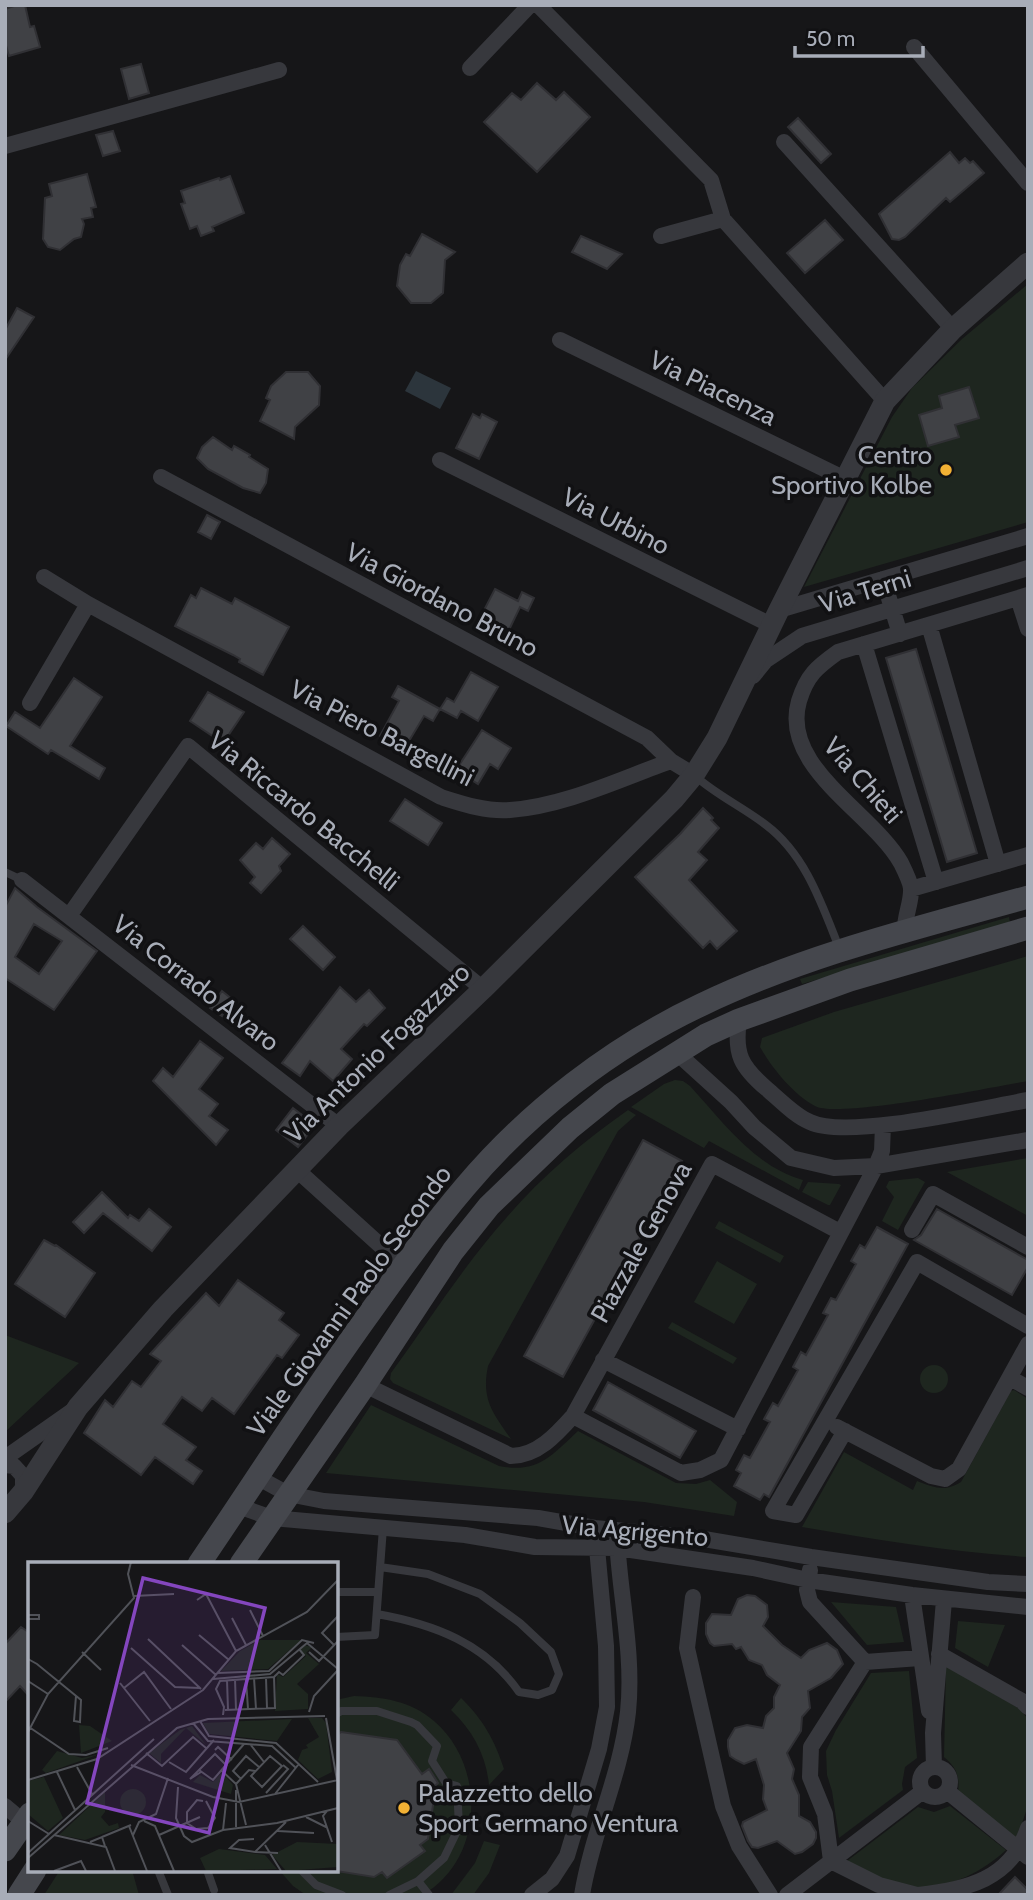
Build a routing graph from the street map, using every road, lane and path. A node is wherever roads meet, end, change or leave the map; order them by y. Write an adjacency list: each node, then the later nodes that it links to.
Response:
1 (530, 5): 4 (street)
2 (538, 5): 9 (street)
3 (914, 47): 8 (street)
4 (470, 68)
5 (279, 69): 7 (street)
6 (784, 142): 12 (street)
7 (5, 146)
8 (1028, 183)
9 (723, 219): 10 (street); 14 (street)
10 (661, 236)
11 (1028, 262): 12 (street, Via Antonio Fogazzaro)
12 (953, 329): 14 (street, Via Antonio Fogazzaro)
13 (560, 340): 17 (street, Via Piacenza)
14 (885, 401): 17 (street, Via Antonio Fogazzaro)
15 (440, 460): 25 (street, Via Urbino)
16 (161, 477): 32 (street, Via Giordano Bruno)
17 (845, 479): 25 (street, Via Antonio Fogazzaro)
18 (1028, 536): 21 (street, Via Terni)
19 (1028, 568): 24 (street, Via Terni)
20 (44, 577): 23 (street, Via Piero Bargellini)
21 (883, 579): 24 (street); 25 (street, Via Terni)
22 (1023, 596): 26 (street, Via Chieti); 27 (street)
23 (88, 604): 31 (street); 32 (street, Via Piero Bargellini)
24 (892, 609): 28 (street); 30 (street, Via Terni)
25 (775, 617): 30 (street, Via Antonio Fogazzaro)
26 (929, 625): 28 (street, Via Chieti); 35 (street)
27 (1028, 629)
28 (900, 634): 29 (street, Via Chieti)
29 (864, 644): 38 (street); 39 (street, Via Chieti)
30 (737, 696): 33 (street, Via Antonio Fogazzaro)
31 (30, 703)
32 (671, 761): 33 (street, Via Giordano Bruno)
33 (694, 775): 44 (lane); 45 (street, Via Antonio Fogazzaro)
34 (1028, 855): 35 (street)
35 (998, 864): 38 (street)
36 (5, 872): 37 (lane)
37 (22, 880): 41 (street, Via Corrado Alvaro)
38 (936, 881): 39 (street)
39 (911, 889): 43 (street)
40 (1028, 897): 43 (main road, Viale Giovanni Paolo Secondo)
41 (69, 916): 45 (street, Via Riccardo Bacchelli); 50 (street, Via Corrado Alvaro)
42 (1028, 928): 46 (main road, Viale Giovanni Paolo Secondo)
43 (905, 931): 44 (main road, Viale Giovanni Paolo Secondo)
44 (840, 950): 57 (main road, Viale Giovanni Paolo Secondo)
45 (483, 989): 50 (street, Via Antonio Fogazzaro)
46 (739, 1020): 47 (main road, Viale Giovanni Paolo Secondo); 49 (street)
47 (677, 1053): 52 (street); 62 (main road, Viale Giovanni Paolo Secondo)
48 (1028, 1100): 49 (street)
49 (883, 1125): 52 (street)
50 (340, 1126): 53 (street, Via Antonio Fogazzaro)
51 (1028, 1140): 52 (street)
52 (876, 1167): 55 (street)
53 (297, 1170): 57 (street); 64 (street, Via Antonio Fogazzaro)
54 (912, 1230): 56 (street)
55 (840, 1232): 60 (street, Piazzale Genova); 67 (street)
56 (1028, 1247)
57 (404, 1266): 71 (main road, Viale Giovanni Paolo Secondo)
58 (1028, 1326): 66 (street)
59 (1028, 1344): 61 (street)
60 (603, 1360): 65 (street, Piazzale Genova); 67 (street, Piazzale Genova)
61 (1010, 1378): 63 (street); 68 (street)
62 (365, 1385): 65 (street, Piazzale Genova); 73 (main road, Viale Giovanni Paolo Secondo)
63 (1028, 1388)
64 (78, 1407): 69 (street); 72 (street, Via Antonio Fogazzaro)
65 (573, 1416): 67 (street)
66 (826, 1420): 68 (street); 68 (street)
67 (738, 1429)
68 (845, 1431)
69 (5, 1458)
70 (5, 1465): 72 (street)
71 (257, 1477): 73 (street, Via Agrigento); 74 (main road, Viale Giovanni Paolo Secondo)
72 (23, 1492): 75 (street, Via Antonio Fogazzaro)
73 (288, 1494): 76 (main road, Viale Giovanni Paolo Secondo); 78 (street, Via Agrigento)
74 (238, 1506): 76 (street, Via Agrigento); 83 (main road, Viale Giovanni Paolo Secondo)
75 (5, 1513)
76 (272, 1518): 77 (street, Via Agrigento); 84 (main road, Viale Giovanni Paolo Secondo)
77 (383, 1528): 80 (street, Via Agrigento); 85 (lane)
78 (595, 1528): 79 (street, Via Agrigento); 80 (street)
79 (616, 1530): 81 (street); 82 (street, Via Agrigento)
80 (597, 1546): 81 (street, Via Agrigento); 122 (street)
81 (617, 1548): 86 (street, Via Agrigento); 123 (street)
82 (811, 1557): 86 (street); 87 (street, Via Agrigento)
83 (200, 1562)
84 (242, 1562)
85 (380, 1567): 89 (lane); 94 (lane)
86 (808, 1580): 90 (street, Via Agrigento); 98 (street)
87 (1028, 1584)
88 (338, 1592): 89 (lane)
89 (378, 1592): 94 (lane)
90 (912, 1595): 92 (street, Via Agrigento); 97 (street)
91 (693, 1597): 124 (street)
92 (944, 1600): 93 (street, Via Agrigento); 96 (street)
93 (1028, 1607)
94 (377, 1614): 95 (lane)
95 (338, 1637)
96 (939, 1654): 99 (street); 101 (street)
97 (920, 1658): 98 (street); 101 (street)
98 (865, 1662): 110 (street)
99 (1028, 1707)
100 (338, 1713): 115 (lane)
101 (933, 1733): 102 (street)
102 (934, 1767): 103 (street); 104 (street)
103 (923, 1791): 104 (street); 110 (street)
104 (947, 1791): 109 (street)
105 (5, 1806): 106 (street)
106 (27, 1818): 108 (main road)
107 (1028, 1828): 109 (street)
108 (5, 1850)
109 (1023, 1854): 126 (street)
110 (831, 1861): 125 (street); 126 (street)
111 (34, 1872): 117 (main road)
112 (159, 1872): 118 (lane)
113 (208, 1872): 116 (lane)
114 (303, 1872): 119 (lane)
115 (418, 1881): 120 (lane); 121 (lane)
116 (214, 1890)
117 (19, 1895)
118 (168, 1895)
119 (342, 1895)
120 (389, 1895)
121 (429, 1895)
122 (531, 1895)
123 (582, 1895)
124 (769, 1895)
125 (787, 1895)
126 (917, 1895)

